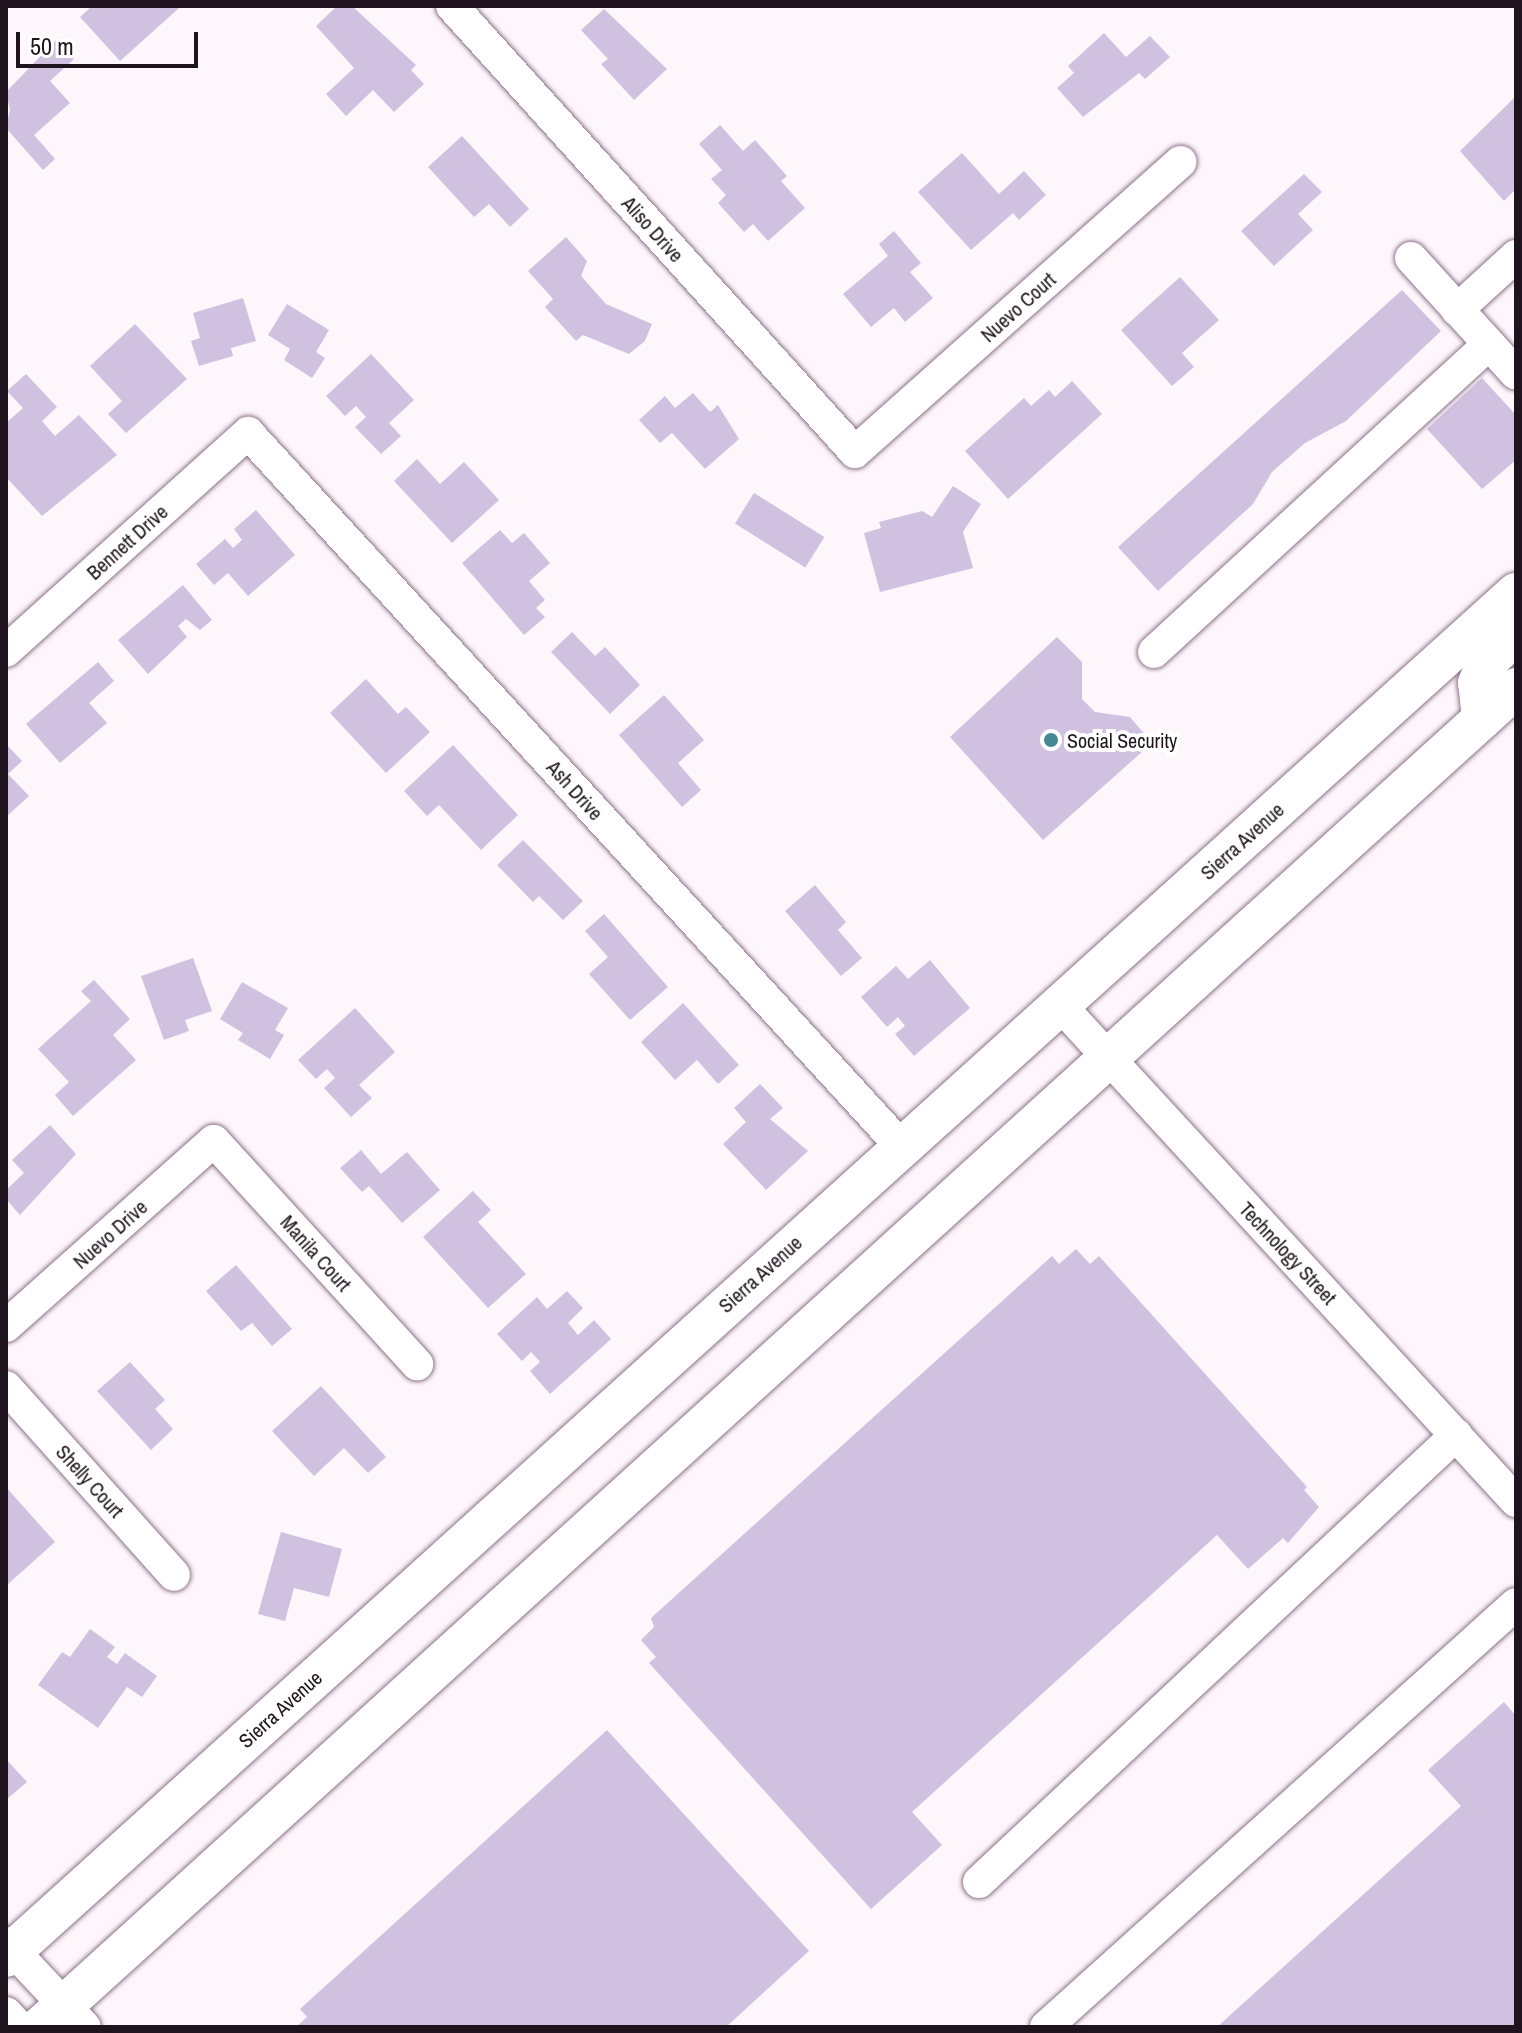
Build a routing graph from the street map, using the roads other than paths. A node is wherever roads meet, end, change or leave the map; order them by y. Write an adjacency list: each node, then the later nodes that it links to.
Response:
1 (452, 6): 9 (street, Aliso Drive)
2 (1180, 162): 9 (street, Nuevo Court)
3 (1516, 256): 5 (street)
4 (1411, 258): 5 (street)
5 (1457, 310): 6 (street)
6 (1489, 344): 7 (street); 13 (street)
7 (1516, 374)
8 (248, 433): 12 (street, Bennett Drive); 19 (street, Ash Drive)
9 (855, 452)
10 (1516, 593): 16 (main road, Sierra Avenue)
11 (1516, 634): 15 (main road)
12 (6, 651)
13 (1154, 652)
14 (1516, 688): 15 (main road)
15 (1482, 719): 17 (main road)
16 (1060, 1005): 17 (street, Technology Street); 19 (main road, Sierra Avenue)
17 (1108, 1056): 23 (street, Technology Street); 30 (main road)
18 (214, 1141): 20 (street, Nuevo Drive); 21 (street, Manila Court)
19 (901, 1146): 28 (main road, Sierra Avenue)
20 (6, 1326)
21 (417, 1364)
22 (6, 1387): 25 (street, Shelly Court)
23 (1456, 1435): 24 (street, Technology Street); 27 (street)
24 (1516, 1501)
25 (174, 1575)
26 (1516, 1604): 32 (street)
27 (979, 1882)
28 (8, 1950): 30 (street)
29 (6, 2013): 31 (street)
30 (63, 2020)
31 (19, 2027)
32 (1046, 2027)

